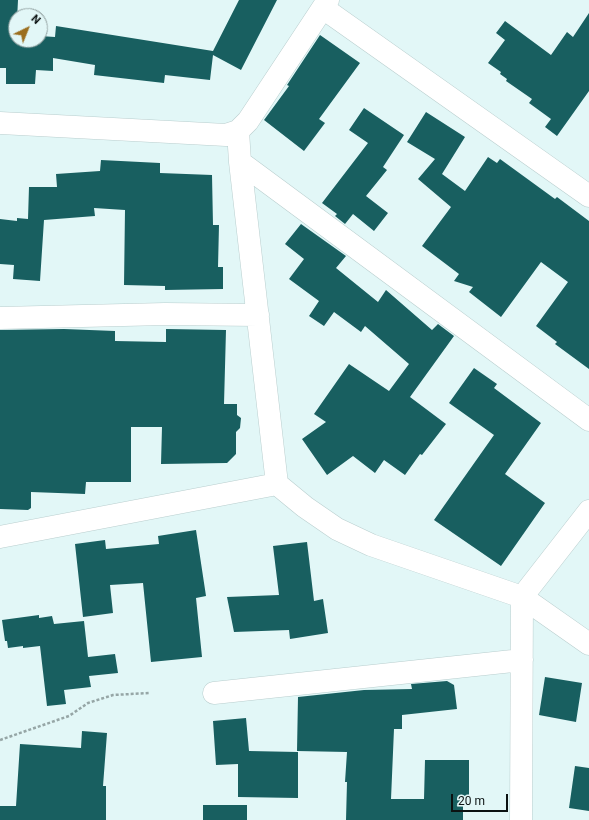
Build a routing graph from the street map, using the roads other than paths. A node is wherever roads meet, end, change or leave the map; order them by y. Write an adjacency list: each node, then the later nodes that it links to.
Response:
1 (325, 4): 3 (street); 5 (street)
2 (0, 123): 3 (street)
3 (238, 131): 4 (street)
4 (240, 162): 6 (street); 8 (street)
5 (589, 196)
6 (258, 315): 7 (street); 9 (street)
7 (0, 318)
8 (589, 420)
9 (277, 484): 11 (street); 12 (street)
10 (589, 511): 12 (street)
11 (0, 537)
12 (522, 597): 13 (street); 14 (street)
13 (589, 644)
14 (522, 660): 15 (street); 16 (street)
15 (214, 693)
16 (521, 820)

